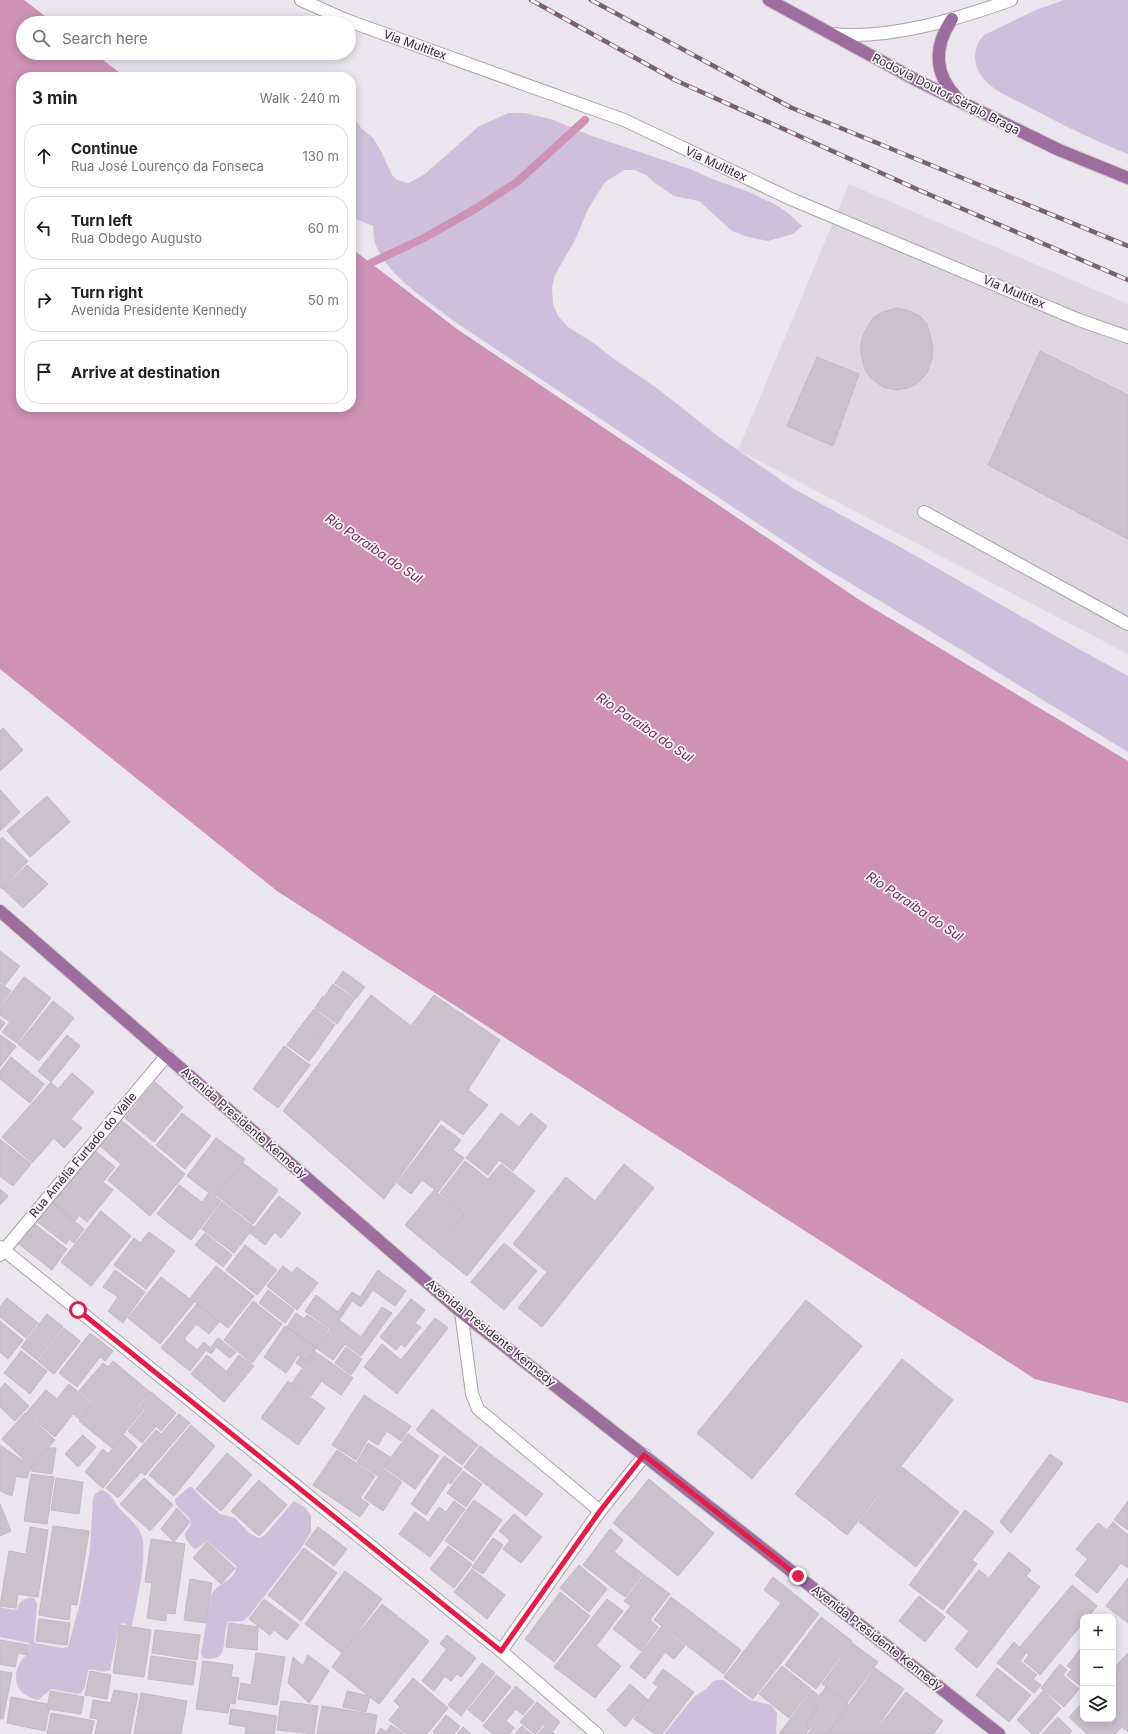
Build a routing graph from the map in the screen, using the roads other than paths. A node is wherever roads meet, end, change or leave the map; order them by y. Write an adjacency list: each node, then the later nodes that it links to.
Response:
1 (301, 0): 4 (street, Via Multitex)
2 (769, 0): 7 (main road, Rodovia Doutor Sérgio Braga)
3 (1011, 0): 5 (street)
4 (337, 16)
5 (952, 19): 7 (street); 8 (main road)
6 (356, 24): 10 (street, Via Multitex)
7 (832, 34): 8 (main road, Rodovia Doutor Sérgio Braga)
8 (960, 102): 9 (main road, Rodovia Doutor Sérgio Braga)
9 (1128, 178)
10 (1128, 337)
11 (924, 512): 12 (street)
12 (1128, 624)
13 (0, 911): 14 (main road, Avenida Presidente Kennedy)
14 (167, 1055): 15 (street, Rua Amélia Furtado do Valle); 16 (main road, Avenida Presidente Kennedy)
15 (1, 1251): 19 (street)
16 (461, 1312): 17 (main road, Avenida Presidente Kennedy); 18 (street)
17 (644, 1455): 18 (street); 21 (main road, Avenida Presidente Kennedy)
18 (600, 1511): 19 (street)
19 (501, 1651): 20 (street)
20 (597, 1734)
21 (999, 1734)

